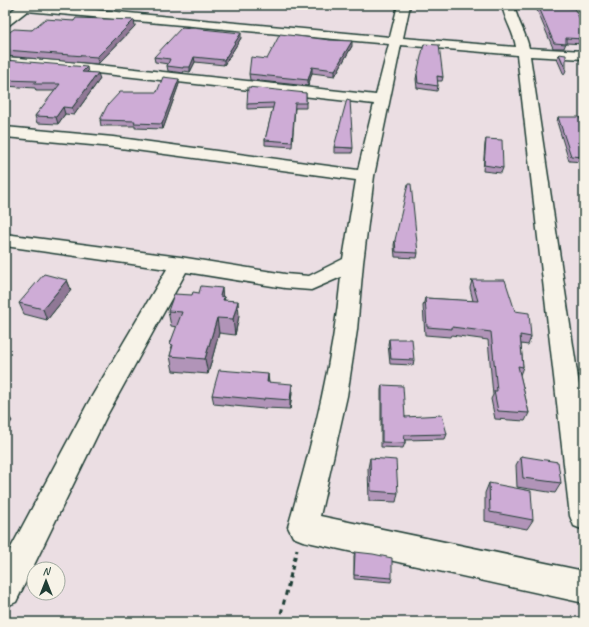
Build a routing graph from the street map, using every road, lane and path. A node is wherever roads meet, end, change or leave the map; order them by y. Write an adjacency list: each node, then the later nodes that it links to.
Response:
1 (404, 5): 7 (street)
2 (508, 5): 8 (street)
3 (534, 5): 5 (street)
4 (24, 6): 6 (street); 7 (street)
5 (584, 8)
6 (5, 22)
7 (396, 41): 8 (street); 11 (street)
8 (523, 52): 9 (street); 17 (street)
9 (584, 55)
10 (5, 62): 11 (street)
11 (382, 100): 13 (street)
12 (5, 132): 13 (street)
13 (365, 176): 15 (street)
14 (5, 240): 16 (street)
15 (353, 263): 16 (street); 18 (street)
16 (180, 264): 20 (street)
17 (584, 516)
18 (303, 527): 19 (street); 21 (path)
19 (584, 587)
20 (5, 591)
21 (279, 622)

